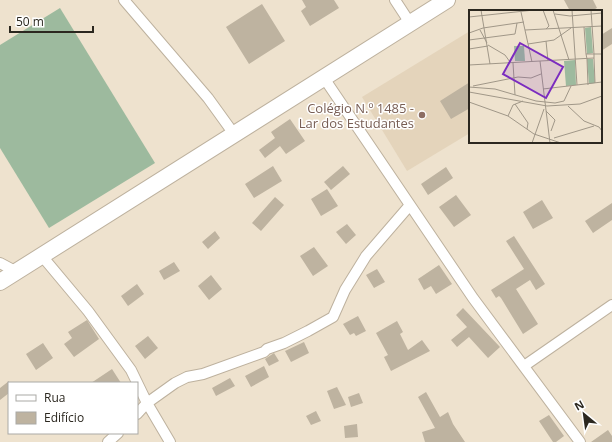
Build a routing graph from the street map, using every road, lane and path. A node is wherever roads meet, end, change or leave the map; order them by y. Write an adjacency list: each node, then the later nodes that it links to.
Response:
1 (124, 0): 6 (street)
2 (395, 0): 4 (street)
3 (447, 0): 4 (main road)
4 (410, 23): 5 (main road)
5 (324, 78): 6 (main road); 7 (street)
6 (234, 134): 8 (main road)
7 (410, 205): 13 (street); 16 (street)
8 (42, 256): 10 (main road); 14 (street)
9 (0, 263): 10 (street)
10 (17, 272): 11 (main road)
11 (0, 282)
12 (612, 304): 13 (street)
13 (524, 366): 21 (street)
14 (137, 382)
15 (138, 384): 16 (street)
16 (147, 403): 17 (street); 20 (street)
17 (138, 413)
18 (117, 434): 19 (street)
19 (108, 442)
20 (170, 442)
21 (580, 442)

